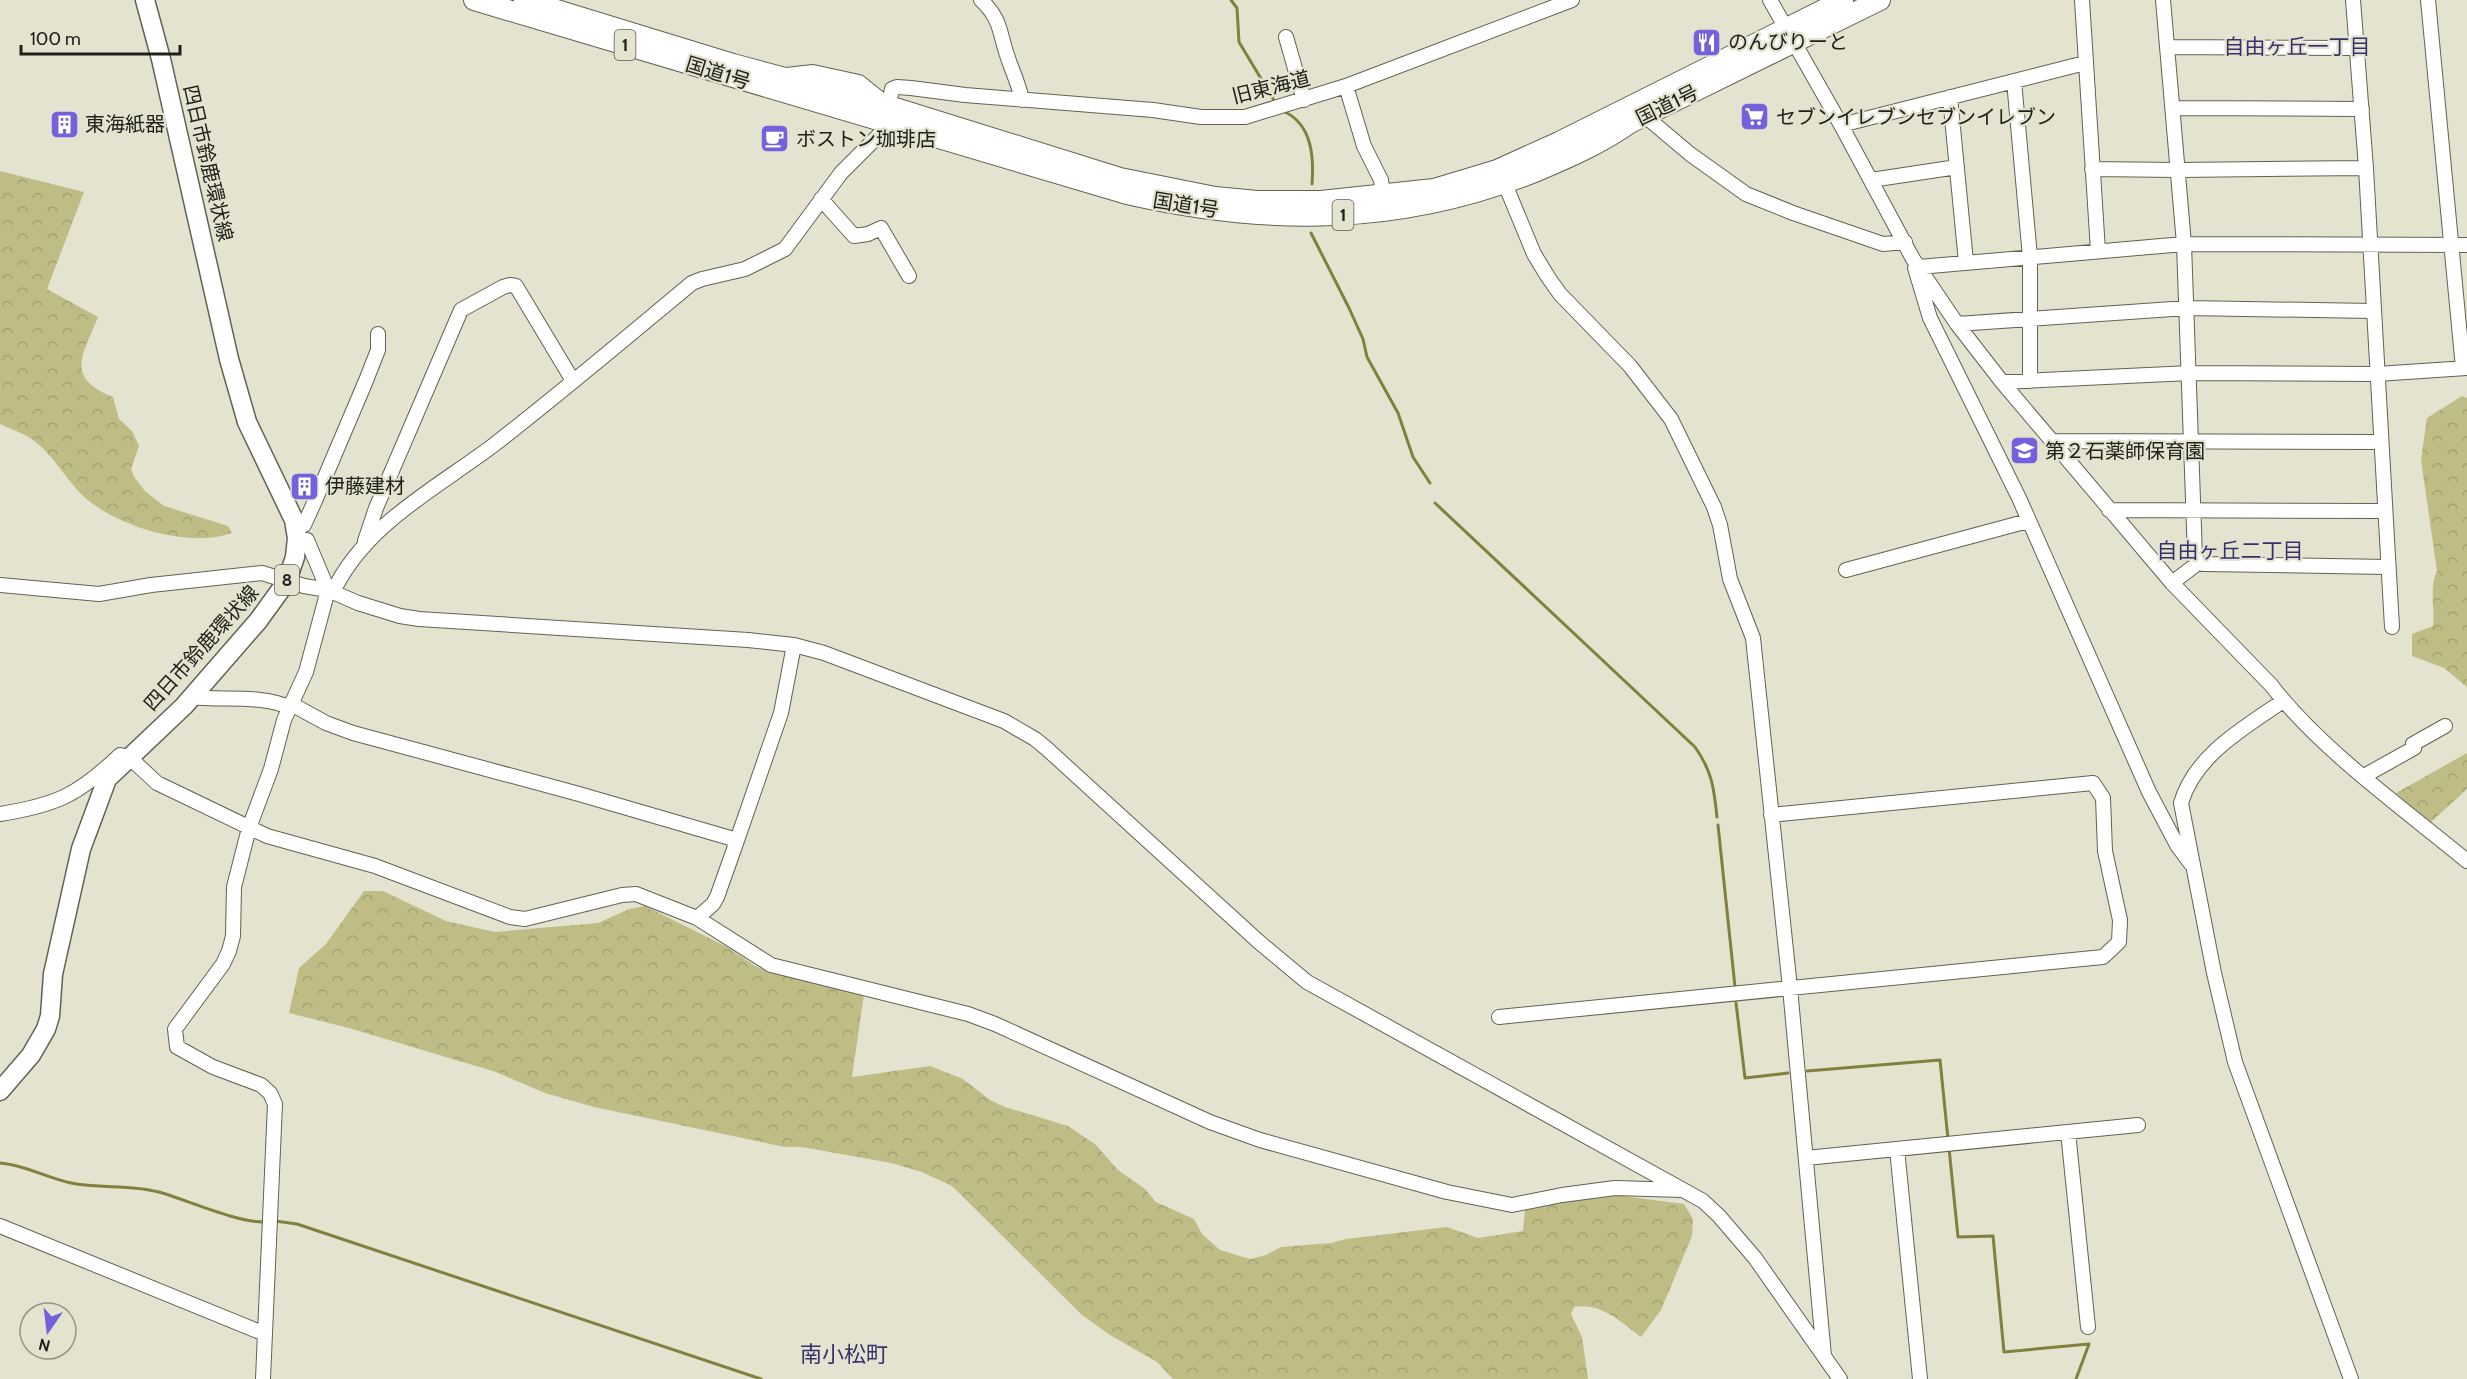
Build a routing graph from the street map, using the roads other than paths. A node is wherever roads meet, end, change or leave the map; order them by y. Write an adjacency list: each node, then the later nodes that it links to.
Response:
1 (145, 0): 68 (main road, 四日市鈴鹿環状線)
2 (474, 0): 13 (highway, 国道1号 / 1)
3 (524, 0): 14 (highway, 国道1号 / 1)
4 (981, 0): 24 (street)
5 (1770, 0): 15 (street)
6 (1843, 0): 15 (highway, 国道1号 / 1)
7 (1880, 0): 15 (highway, 国道1号 / 1)
8 (2082, 0): 19 (street)
9 (2163, 0): 17 (street)
10 (2353, 0): 18 (street)
11 (2428, 0): 43 (street)
12 (1564, 1): 22 (street, 旧東海道)
13 (494, 3): 14 (highway, 国道1号 / 1)
14 (545, 14): 20 (highway, 国道1号 / 1); 26 (highway, 国道1号 / 1)
15 (1790, 35): 29 (highway, 国道1号 / 1); 30 (street)
16 (1287, 37): 25 (street)
17 (2167, 47): 18 (street); 27 (street)
18 (2357, 48): 28 (street)
19 (2085, 63): 21 (street); 33 (street)
20 (780, 76): 26 (highway, 国道1号 / 1); 26 (street)
21 (2014, 81): 23 (street); 46 (street)
22 (1346, 86): 25 (street, 旧東海道); 37 (street)
23 (1950, 97): 30 (street); 31 (street)
24 (1022, 100): 25 (street, 旧東海道); 26 (street, 旧東海道)
25 (1304, 100)
26 (889, 106): 38 (highway, 国道1号 / 1); 39 (street)
27 (2173, 108): 28 (street); 34 (street)
28 (2362, 109): 32 (street)
29 (1639, 111): 36 (highway, 国道1号 / 1); 37 (highway, 国道1号 / 1); 40 (street)
30 (1841, 125): 35 (street)
31 (1957, 167): 35 (street); 47 (street)
32 (2366, 168): 34 (street); 42 (street)
33 (2092, 169): 34 (street); 45 (street)
34 (2178, 170): 41 (street)
35 (1871, 180): 40 (street)
36 (1505, 184): 38 (highway, 国道1号 / 1); 86 (street)
37 (1383, 195): 38 (highway, 国道1号 / 1)
38 (1169, 196)
39 (821, 200): 49 (street); 58 (street)
40 (1905, 243): 48 (street)
41 (2184, 244): 42 (street); 45 (street); 50 (street)
42 (2370, 245): 43 (street); 51 (street)
43 (2451, 245): 44 (street); 55 (street)
44 (2467, 245)
45 (2098, 251): 46 (street)
46 (2030, 257): 47 (street); 52 (street)
47 (1966, 262): 48 (street)
48 (1916, 263): 53 (street); 67 (street)
49 (909, 276)
50 (2187, 308): 51 (street); 52 (street); 56 (street)
51 (2373, 311): 57 (street)
52 (2030, 318): 53 (street); 59 (street)
53 (1957, 324): 60 (street)
54 (378, 334): 68 (street)
55 (2465, 368): 57 (street)
56 (2190, 373): 57 (street); 59 (street); 62 (street)
57 (2377, 374): 63 (street)
58 (573, 381): 69 (street); 69 (street)
59 (2031, 381): 60 (street)
60 (2002, 382): 61 (street)
61 (2051, 441): 62 (street); 64 (street)
62 (2192, 441): 63 (street); 65 (street)
63 (2381, 442): 66 (street)
64 (2109, 510): 65 (street); 74 (street)
65 (2194, 511): 66 (street); 70 (street)
66 (2385, 511): 71 (street)
67 (2028, 521): 72 (street); 90 (street)
68 (296, 534): 73 (main road, 四日市鈴鹿環状線 / 8); 76 (street)
69 (365, 543): 76 (street)
70 (2198, 563): 71 (street); 74 (street)
71 (2388, 567): 77 (street)
72 (1846, 570)
73 (287, 581): 75 (street); 76 (street); 79 (main road, 四日市鈴鹿環状線 / 8)
74 (2172, 583): 80 (street)
75 (0, 585)
76 (330, 591): 78 (street); 81 (street)
77 (2392, 627)
78 (794, 645): 88 (street); 99 (street)
79 (191, 697): 81 (street); 83 (main road, 四日市鈴鹿環状線 / 8)
80 (2283, 701): 84 (street); 90 (street)
81 (292, 707): 87 (street); 88 (street)
82 (2445, 726): 84 (street)
83 (129, 757): 85 (street); 87 (street); 94 (main road, 四日市鈴鹿環状線 / 8)
84 (2364, 776): 89 (street)
85 (0, 814)
86 (1771, 815): 92 (street); 92 (street)
87 (249, 828): 91 (street); 102 (street)
88 (737, 840): 91 (street)
89 (2467, 861)
90 (2194, 868): 107 (street)
91 (697, 918): 99 (street)
92 (1790, 988): 93 (street); 98 (street)
93 (1499, 1017)
94 (0, 1091)
95 (2138, 1125): 96 (street)
96 (2068, 1132): 97 (street); 101 (street)
97 (1897, 1149): 98 (street); 106 (street)
98 (1806, 1158): 103 (street)
99 (1684, 1190): 103 (street)
100 (0, 1226): 102 (street)
101 (2088, 1327)
102 (265, 1334): 104 (street)
103 (1824, 1356): 105 (street)
104 (263, 1379)
105 (1840, 1379)
106 (1920, 1379)
107 (2351, 1379)

